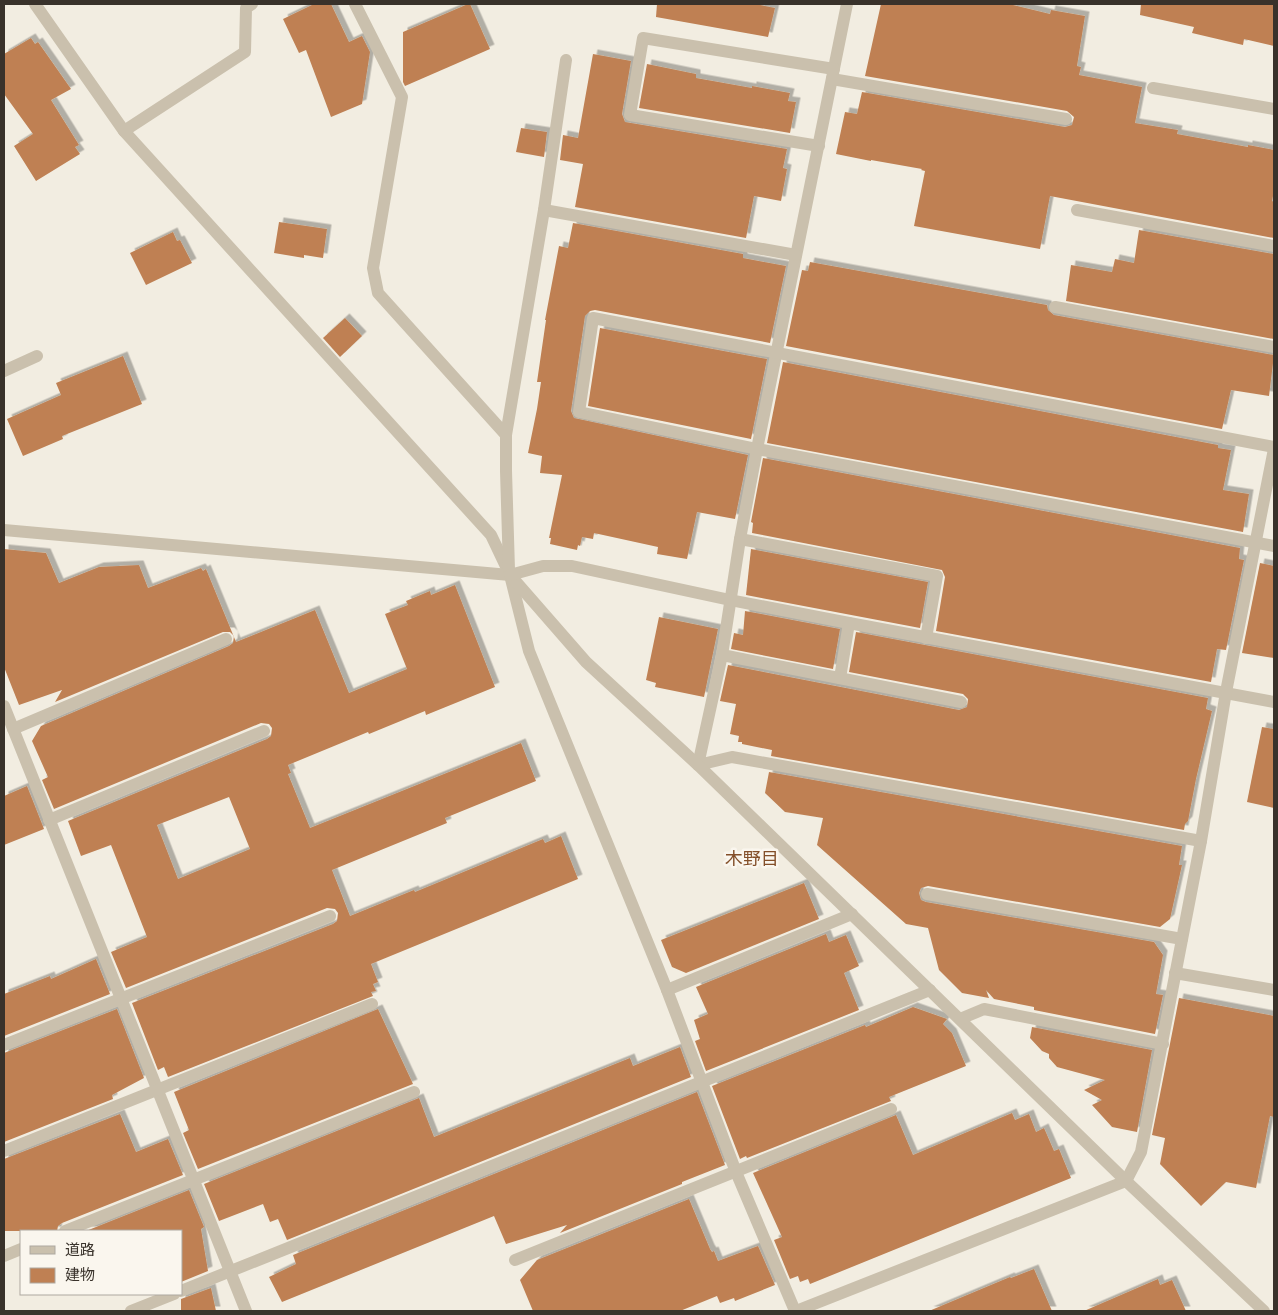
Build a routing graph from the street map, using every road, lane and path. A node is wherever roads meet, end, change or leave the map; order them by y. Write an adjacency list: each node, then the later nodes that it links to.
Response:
1 (34, 4): 10 (street)
2 (252, 4): 10 (street)
3 (355, 4): 21 (street)
4 (847, 4): 6 (street)
5 (566, 60): 12 (street)
6 (833, 74): 9 (street); 11 (street); 11 (street)
7 (1153, 88): 8 (street)
8 (1274, 109)
9 (1066, 119)
10 (124, 131): 28 (street)
11 (819, 146): 15 (street)
12 (544, 210): 15 (street); 21 (street)
13 (1077, 210): 14 (street)
14 (1274, 246)
15 (796, 255): 18 (street)
16 (1055, 307): 17 (street)
17 (1274, 346)
18 (776, 353): 22 (street); 23 (street); 23 (street)
19 (36, 356): 20 (street)
20 (4, 371)
21 (506, 435): 28 (street)
22 (1274, 448): 26 (street)
23 (757, 449): 25 (street); 26 (street)
24 (4, 530): 28 (street)
25 (740, 539): 29 (street); 31 (street)
26 (1255, 542): 27 (street); 35 (street)
27 (1274, 546)
28 (510, 575): 29 (street); 41 (street); 49 (street)
29 (730, 600): 30 (street); 33 (street)
30 (849, 623): 31 (street); 34 (street)
31 (926, 638): 35 (street)
32 (226, 639): 39 (street)
33 (722, 654): 34 (street); 41 (street)
34 (840, 678): 36 (street)
35 (1226, 692): 37 (street); 43 (street)
36 (961, 702)
37 (1274, 702)
38 (4, 706): 39 (street)
39 (13, 729): 42 (street)
40 (264, 731): 42 (street)
41 (698, 765): 43 (street); 45 (street)
42 (49, 820): 52 (street)
43 (1201, 841): 47 (street)
44 (927, 894): 47 (street)
45 (852, 914): 49 (street); 50 (street)
46 (330, 916): 52 (street)
47 (1182, 938): 48 (street)
48 (1175, 973): 51 (street); 55 (street)
49 (666, 990): 57 (street)
50 (930, 990): 54 (street); 57 (street)
51 (1274, 990)
52 (120, 999): 56 (street); 58 (street)
53 (372, 1004): 58 (street)
54 (960, 1019): 55 (street); 64 (street)
55 (1163, 1044): 64 (street)
56 (4, 1045)
57 (701, 1082): 62 (street); 69 (street)
58 (157, 1089): 61 (street); 63 (street)
59 (414, 1092): 63 (street)
60 (891, 1109): 62 (street)
61 (4, 1151)
62 (736, 1172): 68 (street); 74 (street)
63 (192, 1180): 65 (street); 69 (street)
64 (1126, 1181): 74 (street); 75 (street)
65 (67, 1230)
66 (20, 1249): 67 (street)
67 (4, 1256)
68 (515, 1260)
69 (230, 1271): 70 (street); 73 (street)
70 (182, 1291)
71 (171, 1295): 72 (street)
72 (131, 1311)
73 (246, 1311)
74 (795, 1311)
75 (1264, 1311)

